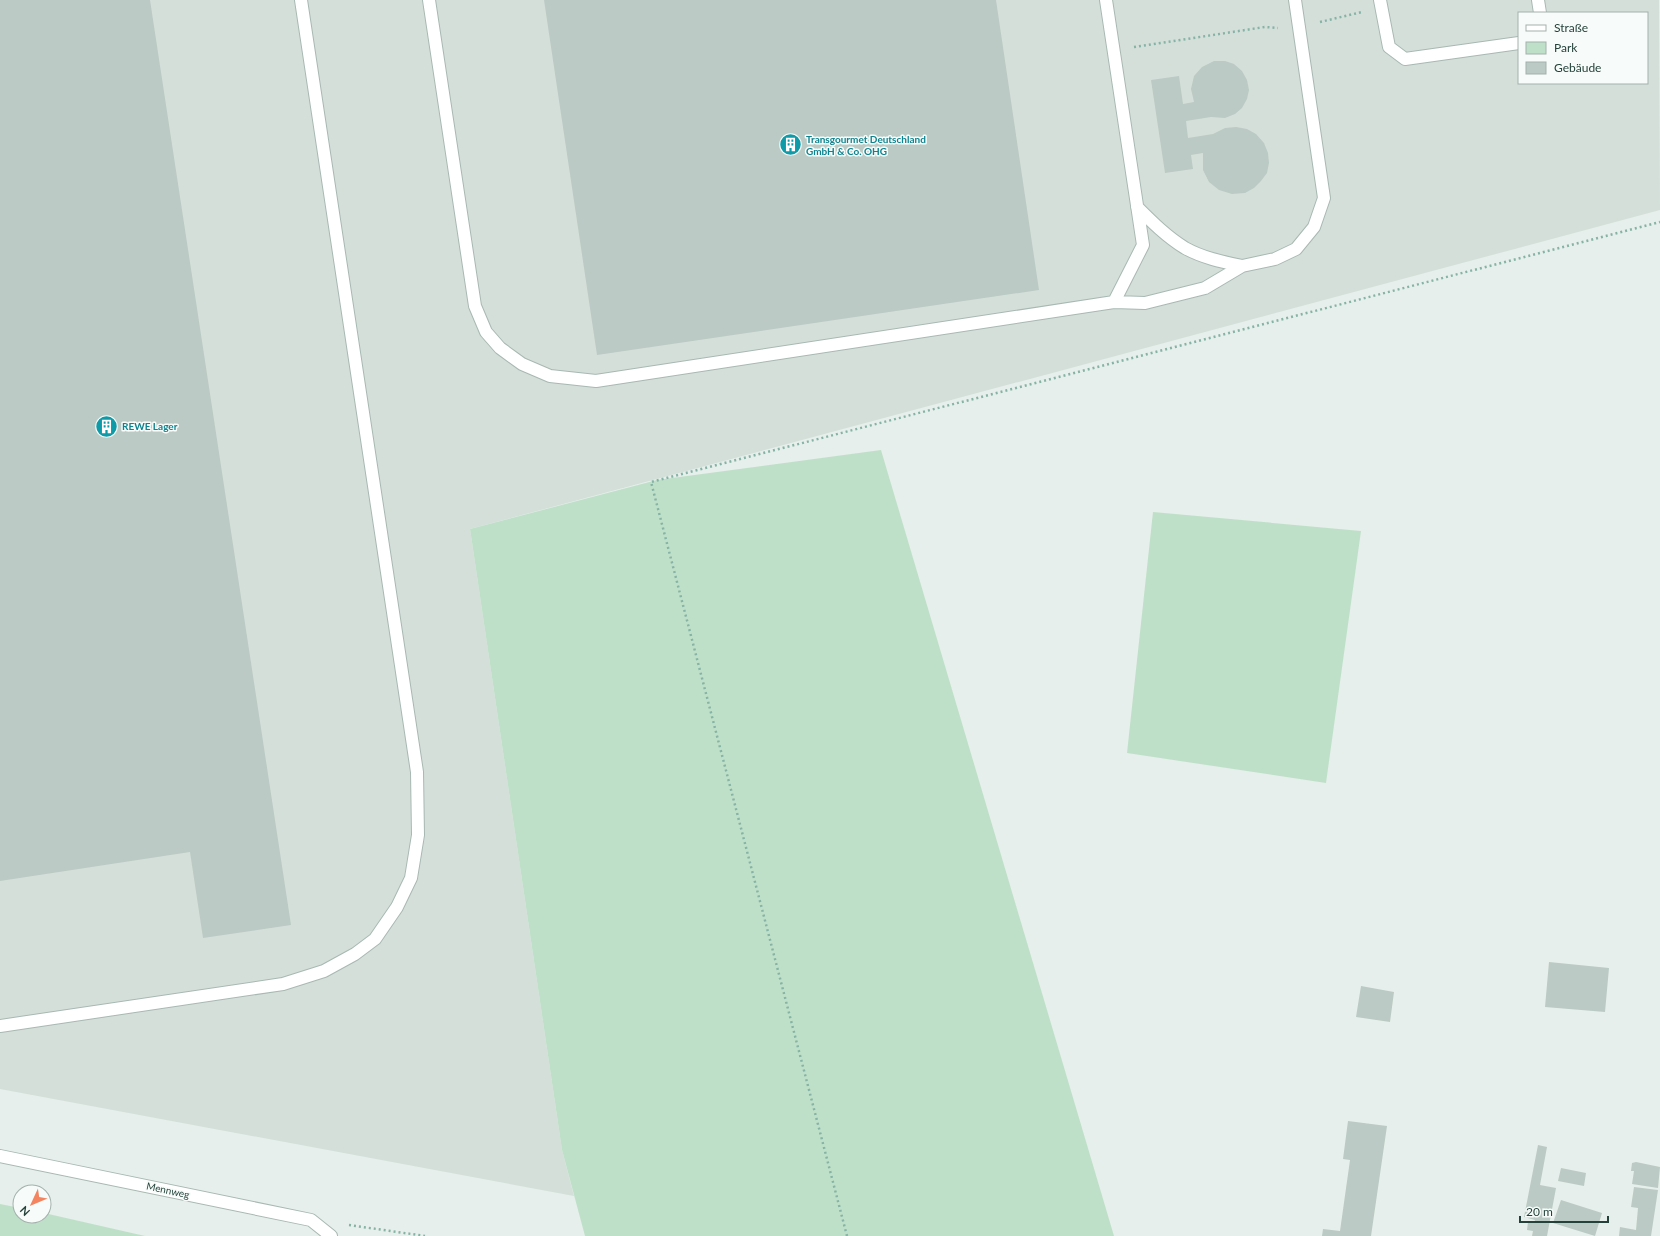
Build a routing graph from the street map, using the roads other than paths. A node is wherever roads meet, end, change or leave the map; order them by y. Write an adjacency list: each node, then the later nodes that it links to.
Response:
1 (301, 0): 12 (street)
2 (429, 0): 11 (street)
3 (1106, 0): 9 (street)
4 (1294, 0): 10 (street)
5 (1538, 0): 7 (street)
6 (1380, 3): 8 (street)
7 (1540, 12)
8 (1518, 43)
9 (1137, 207): 10 (street); 11 (street)
10 (1242, 266): 11 (street)
11 (1114, 302)
12 (0, 1026)
13 (0, 1156): 14 (street, Mennweg)
14 (331, 1236)

